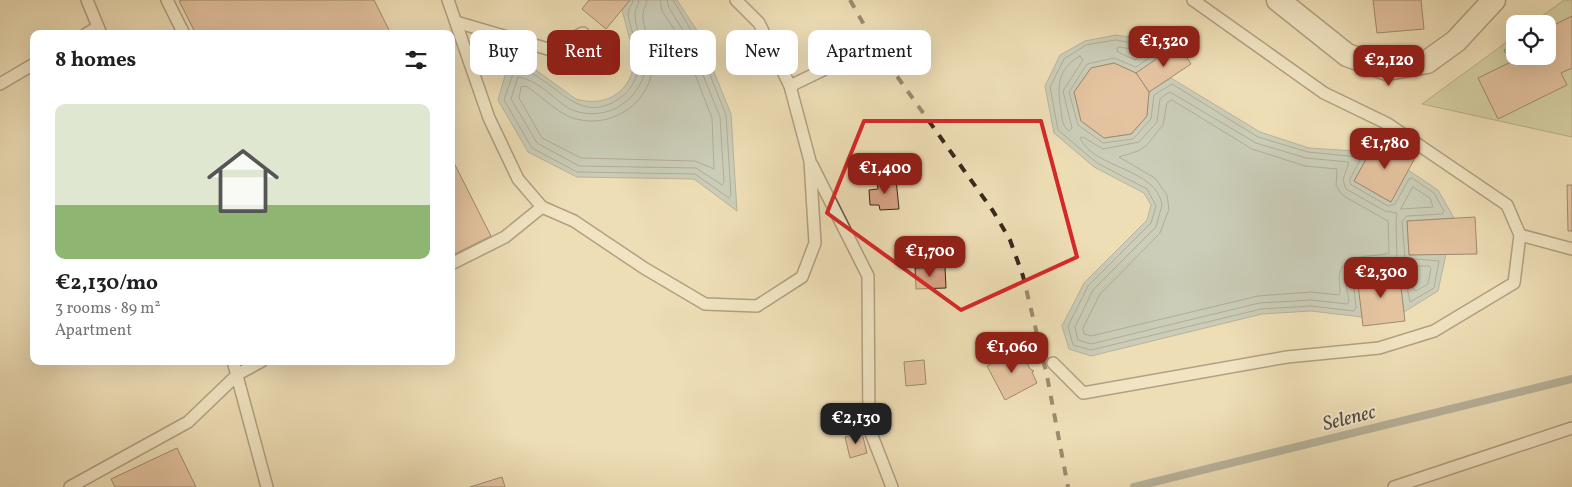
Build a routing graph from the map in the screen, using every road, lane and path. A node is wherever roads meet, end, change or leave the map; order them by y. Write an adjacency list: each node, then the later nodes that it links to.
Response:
1 (87, 0): 9 (lane)
2 (167, 0): 10 (lane)
3 (448, 0): 8 (lane)
4 (736, 0): 15 (lane)
5 (1193, 0): 18 (lane)
6 (1278, 0): 7 (street)
7 (1494, 0)
8 (456, 22): 11 (lane); 17 (lane)
9 (100, 30)
10 (182, 30)
11 (547, 49)
12 (30, 66): 14 (lane)
13 (813, 75): 15 (lane)
14 (0, 84)
15 (790, 86): 16 (lane)
16 (810, 161): 17 (lane); 29 (lane)
17 (542, 207): 20 (lane)
18 (1520, 235): 19 (lane); 21 (lane)
19 (1572, 249)
20 (455, 262)
21 (1053, 363)
22 (235, 365): 24 (lane)
23 (255, 365): 24 (lane)
24 (238, 374): 26 (lane); 28 (lane)
25 (1572, 428): 30 (lane)
26 (90, 482): 27 (lane)
27 (70, 487)
28 (267, 487)
29 (892, 487)
30 (1394, 487)

